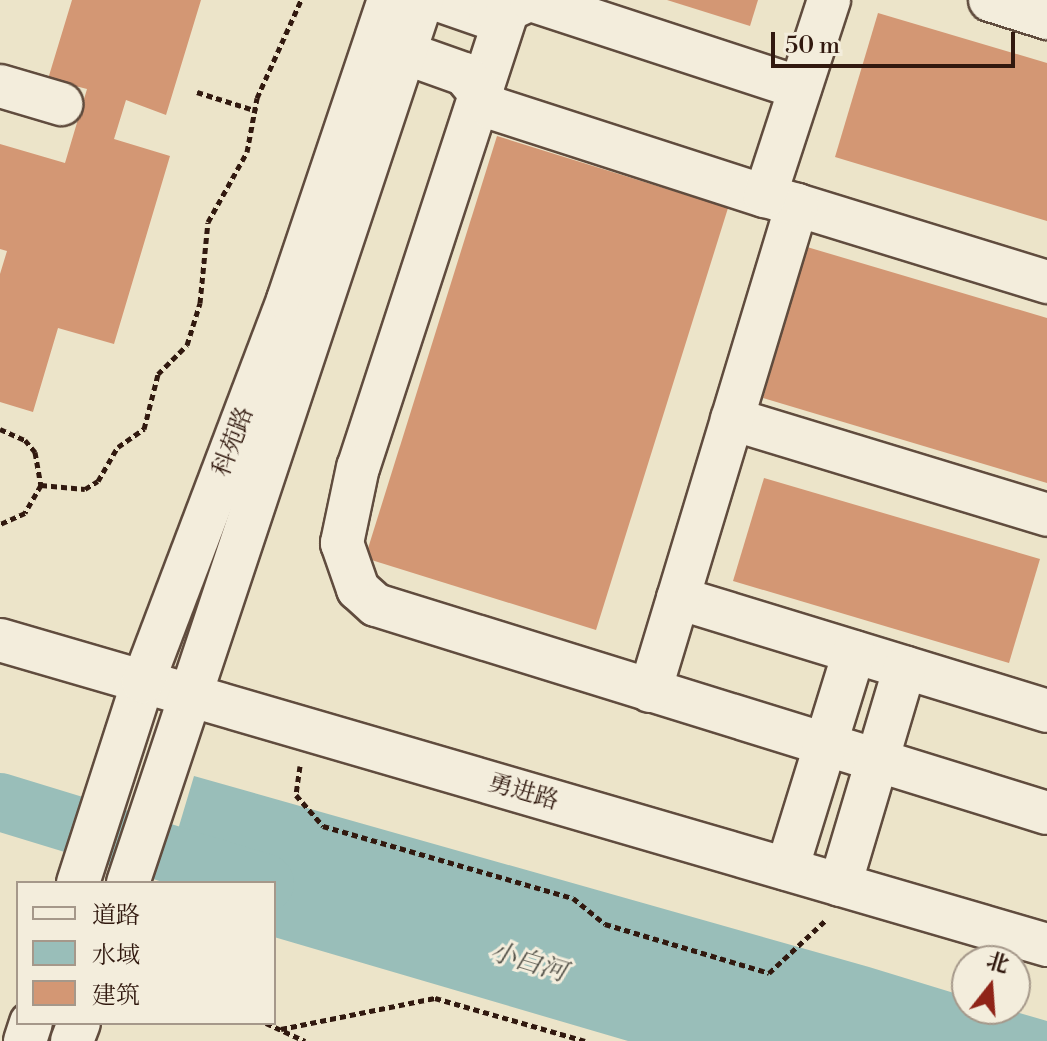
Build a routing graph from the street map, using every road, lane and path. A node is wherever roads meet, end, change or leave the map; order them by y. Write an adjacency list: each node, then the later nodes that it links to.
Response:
1 (301, 0): 15 (path)
2 (389, 0): 27 (street, 科苑路)
3 (422, 0): 9 (street, 科苑路)
4 (438, 0): 7 (street)
5 (829, 0): 11 (street)
6 (990, 0): 8 (street)
7 (520, 2): 11 (street); 13 (street)
8 (1047, 18)
9 (405, 53): 13 (street); 29 (street, 科苑路)
10 (0, 86): 14 (street)
11 (800, 88): 16 (street)
12 (197, 92): 15 (path)
13 (480, 93): 16 (street); 28 (street)
14 (61, 104)
15 (257, 111): 20 (path)
16 (781, 200): 17 (street); 18 (street)
17 (1047, 282)
18 (732, 419): 21 (street); 23 (street)
19 (0, 429): 20 (path)
20 (41, 485): 22 (path)
21 (1047, 515)
22 (0, 524)
23 (678, 598): 25 (street); 28 (street)
24 (0, 640): 27 (street, 勇进路)
25 (854, 652): 26 (street); 31 (street)
26 (905, 667): 30 (street); 32 (street)
27 (143, 682): 29 (street, 勇进路); 36 (street, 科苑路)
28 (650, 691): 31 (street)
29 (192, 696): 35 (street, 勇进路); 37 (street, 科苑路)
30 (1047, 711)
31 (825, 744): 32 (street); 35 (street)
32 (876, 760): 34 (street); 38 (street)
33 (296, 795): 39 (path)
34 (1047, 813)
35 (787, 869): 38 (street, 勇进路)
36 (79, 881)
37 (129, 881)
38 (840, 885): 40 (street, 勇进路)
39 (805, 941)
40 (1047, 945)
41 (271, 1025): 42 (path)
42 (281, 1029): 43 (path); 44 (path)
43 (305, 1041)
44 (585, 1041)

